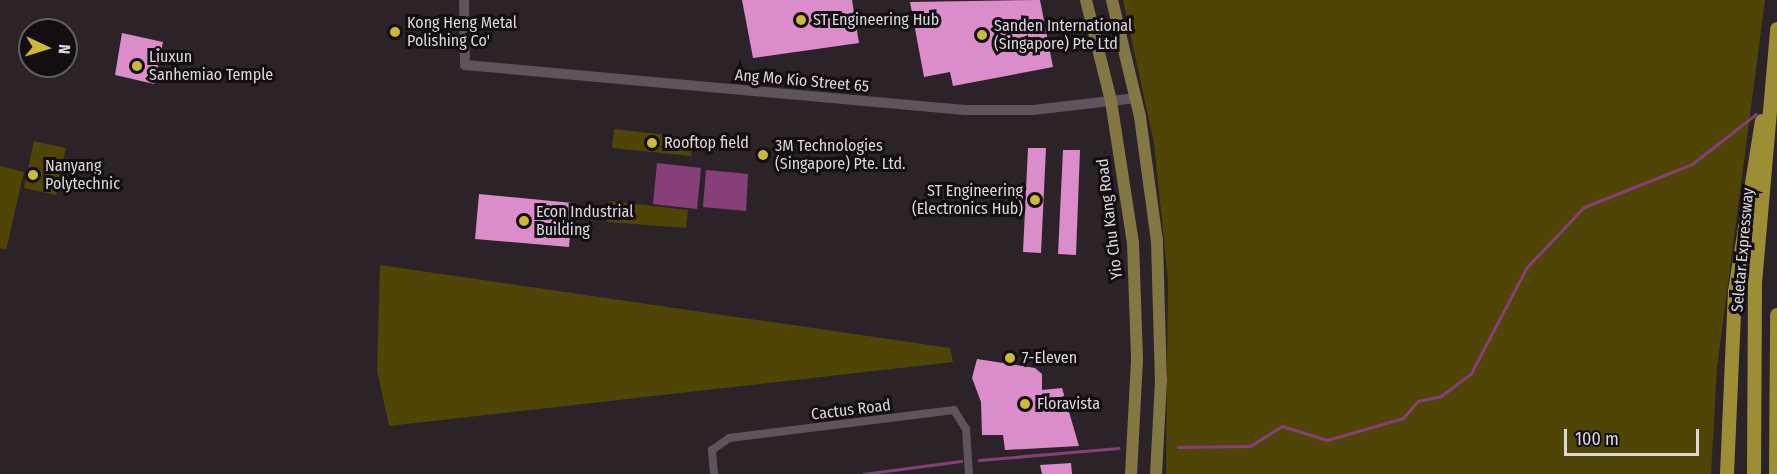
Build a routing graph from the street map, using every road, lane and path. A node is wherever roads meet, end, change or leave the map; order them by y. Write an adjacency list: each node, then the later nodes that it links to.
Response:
1 (464, 0): 7 (street, Ang Mo Kio Street 65)
2 (1086, 0): 7 (main road, Yio Chu Kang Road)
3 (1112, 0): 6 (main road)
4 (1777, 29): 5 (highway, Seletar Expressway)
5 (1769, 89): 13 (highway); 14 (highway, Seletar Expressway)
6 (1136, 98): 7 (street, Ang Mo Kio Street 65); 12 (main road)
7 (1111, 101): 11 (main road, Yio Chu Kang Road)
8 (1777, 315): 15 (highway)
9 (714, 474): 10 (street, Cactus Road)
10 (969, 474)
11 (1131, 474)
12 (1156, 474)
13 (1727, 474)
14 (1754, 474)
15 (1776, 474)

